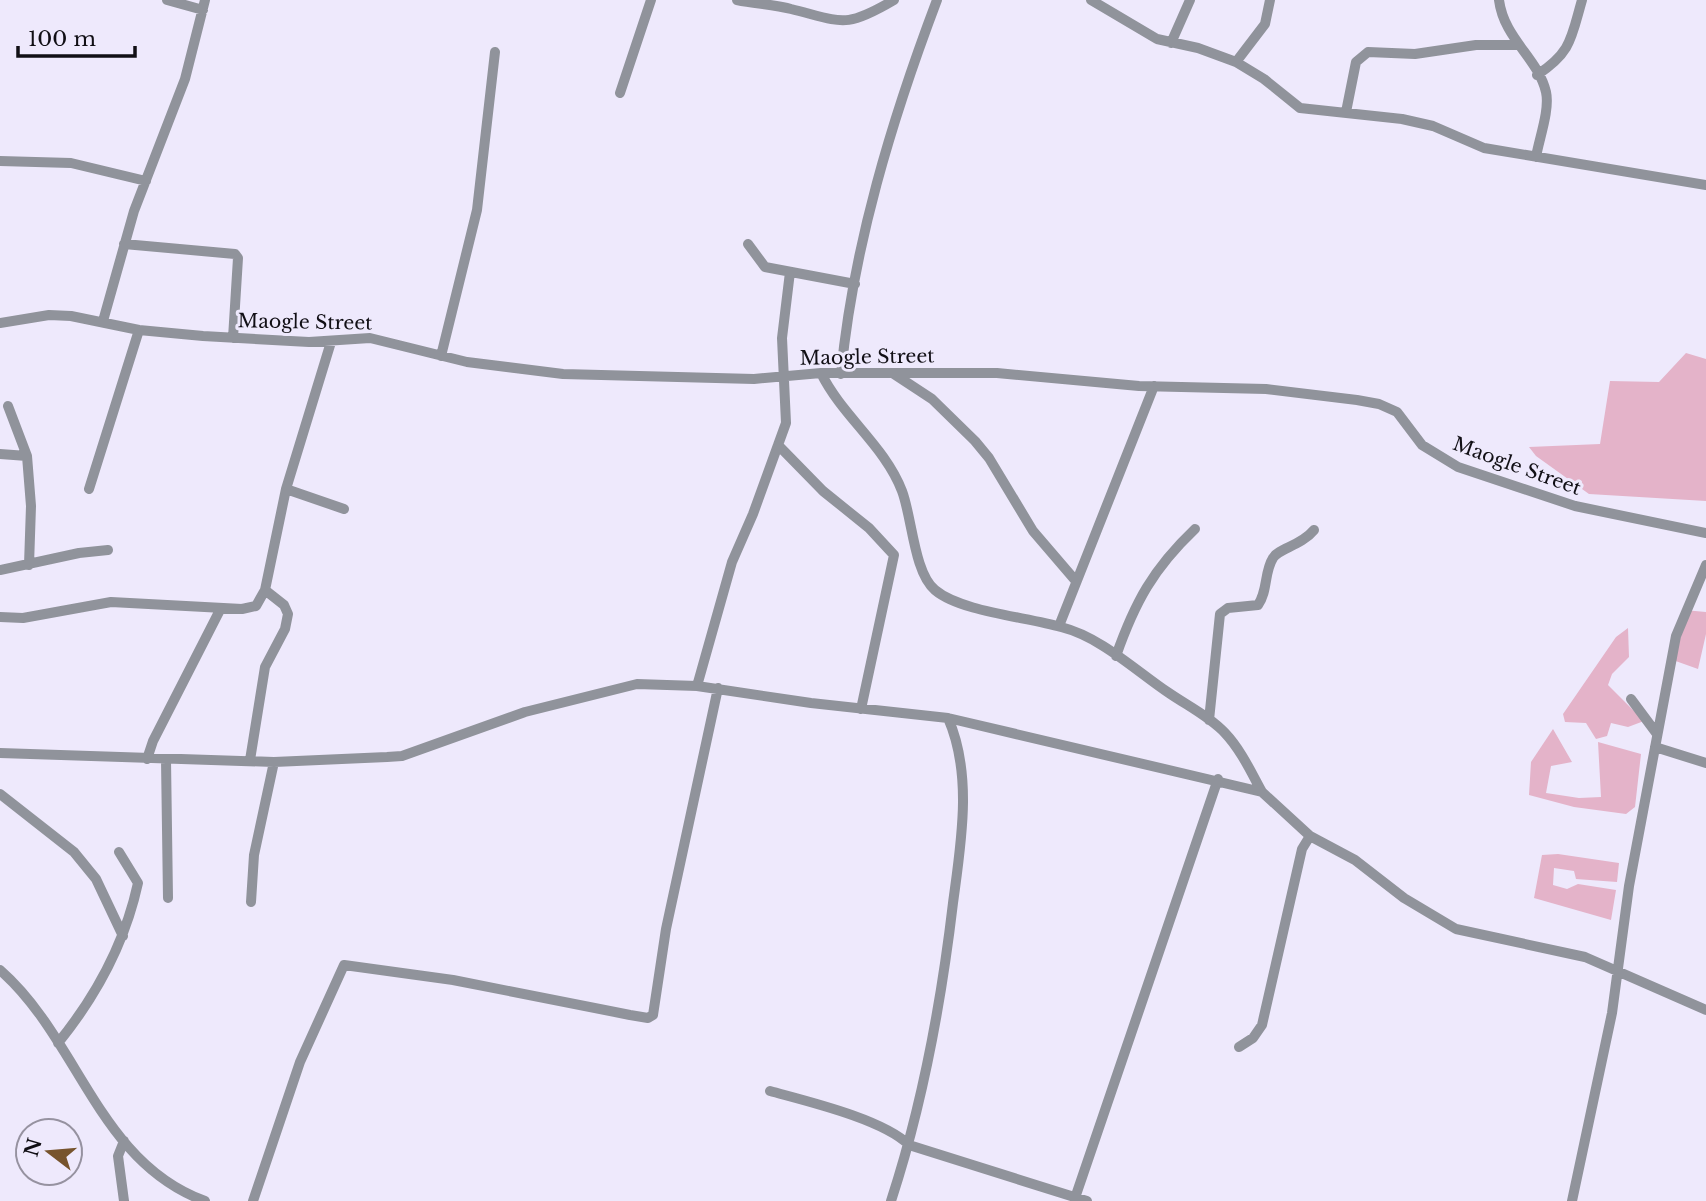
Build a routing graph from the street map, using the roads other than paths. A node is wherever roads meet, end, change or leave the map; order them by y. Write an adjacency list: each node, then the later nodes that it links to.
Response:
1 (167, 0): 11 (street)
2 (651, 0): 17 (street)
3 (737, 0): 4 (street)
4 (894, 0)
5 (937, 0): 26 (street)
6 (1091, 0): 12 (street)
7 (1190, 0): 12 (street)
8 (1270, 0): 15 (street)
9 (1499, 0): 13 (street)
10 (1582, 0): 16 (street)
11 (204, 5): 21 (street)
12 (1171, 43): 15 (street)
13 (1520, 45): 16 (street); 18 (street)
14 (495, 52): 32 (street)
15 (1236, 62): 18 (street)
16 (1537, 75): 19 (street)
17 (620, 93)
18 (1346, 112): 19 (street)
19 (1536, 157): 22 (street)
20 (0, 161): 21 (street)
21 (146, 181): 23 (street)
22 (1706, 185)
23 (124, 244): 27 (street); 30 (street)
24 (748, 244): 25 (street)
25 (790, 272): 26 (street); 36 (street)
26 (855, 284): 34 (street)
27 (103, 321): 28 (street, Maogle Street); 29 (street, Maogle Street)
28 (0, 323)
29 (139, 330): 30 (street, Maogle Street); 42 (street)
30 (233, 338): 31 (street, Maogle Street)
31 (331, 342): 32 (street, Maogle Street); 43 (street)
32 (441, 356): 36 (street, Maogle Street)
33 (821, 373): 34 (street, Maogle Street); 36 (street, Maogle Street); 56 (street)
34 (841, 374): 35 (street, Maogle Street)
35 (894, 374): 37 (street, Maogle Street); 52 (street)
36 (781, 376): 39 (street)
37 (1154, 386): 47 (street, Maogle Street); 52 (street)
38 (8, 406): 41 (street)
39 (778, 445): 58 (street); 61 (street)
40 (0, 454): 41 (street)
41 (27, 456): 49 (street)
42 (89, 489)
43 (286, 489): 44 (street); 53 (street)
44 (344, 509)
45 (1195, 529): 57 (street)
46 (1314, 530): 63 (street)
47 (1706, 533)
48 (108, 550): 49 (street)
49 (29, 565): 51 (street)
50 (1706, 565): 64 (street)
51 (0, 570)
52 (1075, 580): 56 (street)
53 (265, 590): 54 (street); 69 (street)
54 (221, 608): 55 (street); 67 (street)
55 (0, 618)
56 (1059, 626): 57 (street)
57 (1116, 656): 63 (street)
58 (698, 686): 59 (street); 70 (street)
59 (718, 688): 61 (street); 91 (street)
60 (1631, 699): 64 (street)
61 (861, 709): 62 (street)
62 (948, 718): 72 (street); 87 (street)
63 (1209, 720): 73 (street)
64 (1657, 734): 65 (street)
65 (1655, 747): 71 (street); 81 (street)
66 (0, 753): 67 (street)
67 (147, 760): 68 (street)
68 (166, 760): 69 (street); 77 (street)
69 (250, 760): 70 (street)
70 (274, 762): 78 (street)
71 (1706, 763)
72 (1218, 779): 73 (street); 88 (street)
73 (1262, 792): 75 (street)
74 (0, 794): 79 (street)
75 (1310, 836): 81 (street); 84 (street)
76 (119, 852): 79 (street)
77 (168, 898)
78 (251, 902)
79 (123, 936): 83 (street)
80 (0, 970): 83 (street)
81 (1617, 971): 82 (street); 94 (street)
82 (1706, 1010)
83 (58, 1043): 86 (street)
84 (1239, 1047)
85 (770, 1091): 87 (street)
86 (124, 1141): 89 (street); 90 (street)
87 (909, 1145): 88 (street); 92 (street)
88 (1075, 1198): 93 (street)
89 (124, 1201)
90 (205, 1201)
91 (253, 1201)
92 (891, 1201)
93 (1087, 1201)
94 (1572, 1201)

